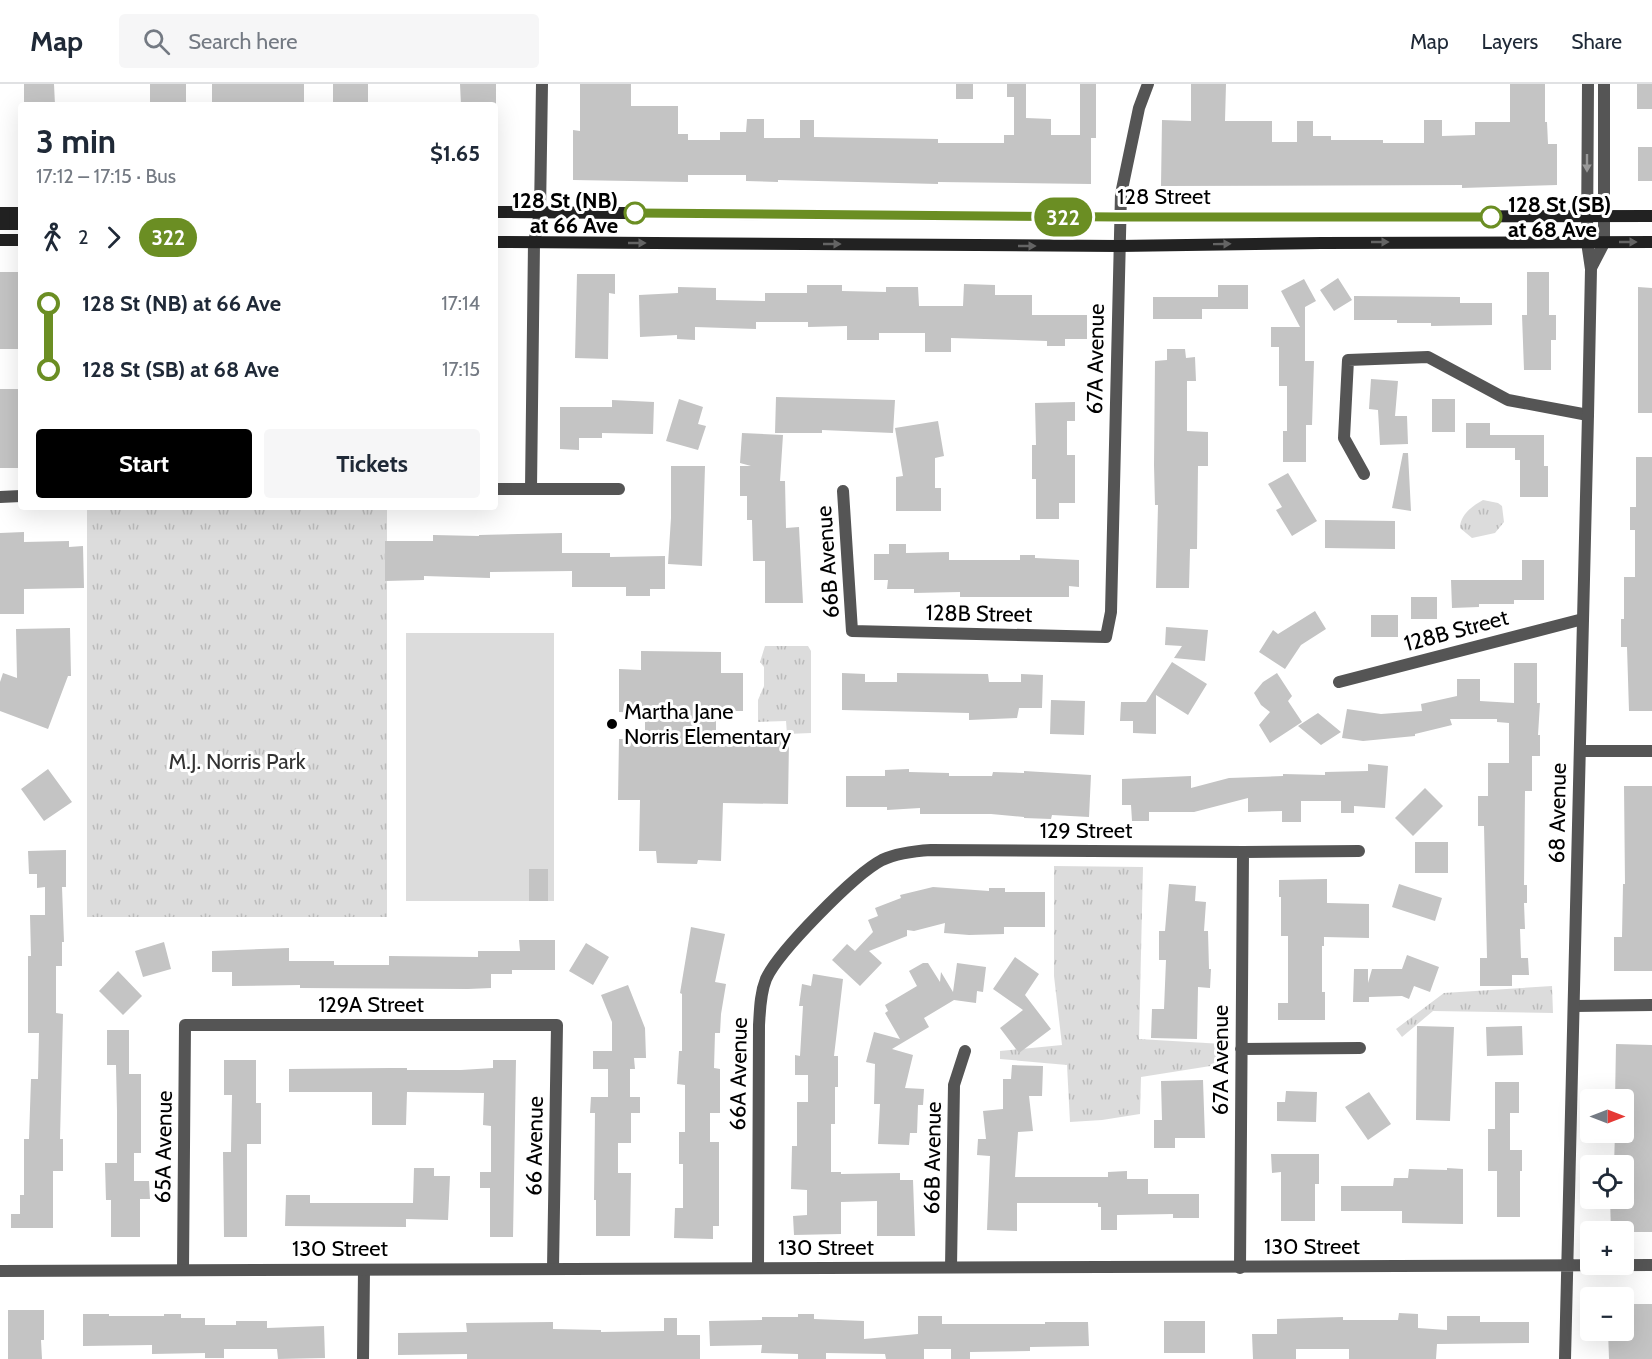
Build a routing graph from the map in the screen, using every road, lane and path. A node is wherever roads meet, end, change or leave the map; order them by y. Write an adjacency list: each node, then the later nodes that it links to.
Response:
1 (542, 84): 6 (street)
2 (1148, 84): 12 (street, 67A Avenue)
3 (1587, 84): 9 (street, 68 Avenue, one-way to 9)
4 (1604, 84): 10 (street, 68 Avenue)
5 (498, 212): 6 (main road, 128 Street)
6 (540, 212): 12 (main road, 128 Street); 20 (street)
7 (0, 213): 8 (main road)
8 (18, 213)
9 (1587, 216): 10 (main road, 128 Street); 12 (main road, 128 Street); 17 (street, 68 Avenue)
10 (1604, 216): 11 (main road, 128 Street); 21 (street, 68 Avenue)
11 (1652, 216)
12 (1120, 217): 22 (street, 67A Avenue)
13 (0, 224): 14 (main road)
14 (18, 224)
15 (0, 240): 16 (main road)
16 (18, 240)
17 (1587, 242): 21 (main road); 22 (main road, one-way to 17); 23 (street, 68 Avenue)
18 (1652, 242): 21 (main road, one-way to 18)
19 (498, 243): 20 (main road)
20 (534, 243): 22 (main road, one-way to 22); 27 (street)
21 (1604, 243): 23 (street, 68 Avenue)
22 (1119, 246): 34 (street, 67A Avenue)
23 (1591, 269): 24 (street, 68 Avenue)
24 (1588, 415): 25 (street); 32 (street, 68 Avenue)
25 (1364, 474)
26 (498, 489): 27 (street)
27 (531, 489): 28 (street)
28 (619, 489)
29 (843, 490): 33 (street, 66B Avenue)
30 (18, 496): 31 (street)
31 (0, 497)
32 (1583, 619): 35 (street, 128B Street); 37 (street, 68 Avenue)
33 (852, 631): 34 (street, 128B Street)
34 (1106, 637)
35 (1339, 682)
36 (1652, 750): 37 (street)
37 (1580, 751): 42 (street, 68 Avenue)
38 (1359, 851): 39 (street, 129 Street)
39 (1243, 852): 40 (street, 129 Street); 46 (street, 67A Avenue)
40 (830, 904): 51 (street, 66A Avenue)
41 (1652, 1005): 42 (street)
42 (1574, 1006): 49 (street, 68 Avenue)
43 (185, 1025): 44 (street, 129A Street); 54 (street, 65A Avenue)
44 (557, 1025): 50 (street, 66 Avenue)
45 (1360, 1048): 46 (street)
46 (1241, 1049): 53 (street, 67A Avenue)
47 (965, 1051): 52 (street, 66B Avenue)
48 (1652, 1265): 49 (street, 130 Street)
49 (1567, 1266): 53 (street, 130 Street); 58 (street, 68 Avenue)
50 (553, 1268): 51 (street, 130 Street); 55 (street, 130 Street)
51 (758, 1268): 52 (street, 130 Street)
52 (951, 1268): 53 (street, 130 Street)
53 (1240, 1268)
54 (183, 1269): 55 (street, 130 Street); 56 (street, 130 Street)
55 (364, 1270): 57 (street)
56 (0, 1271)
57 (363, 1359)
58 (1565, 1359)

